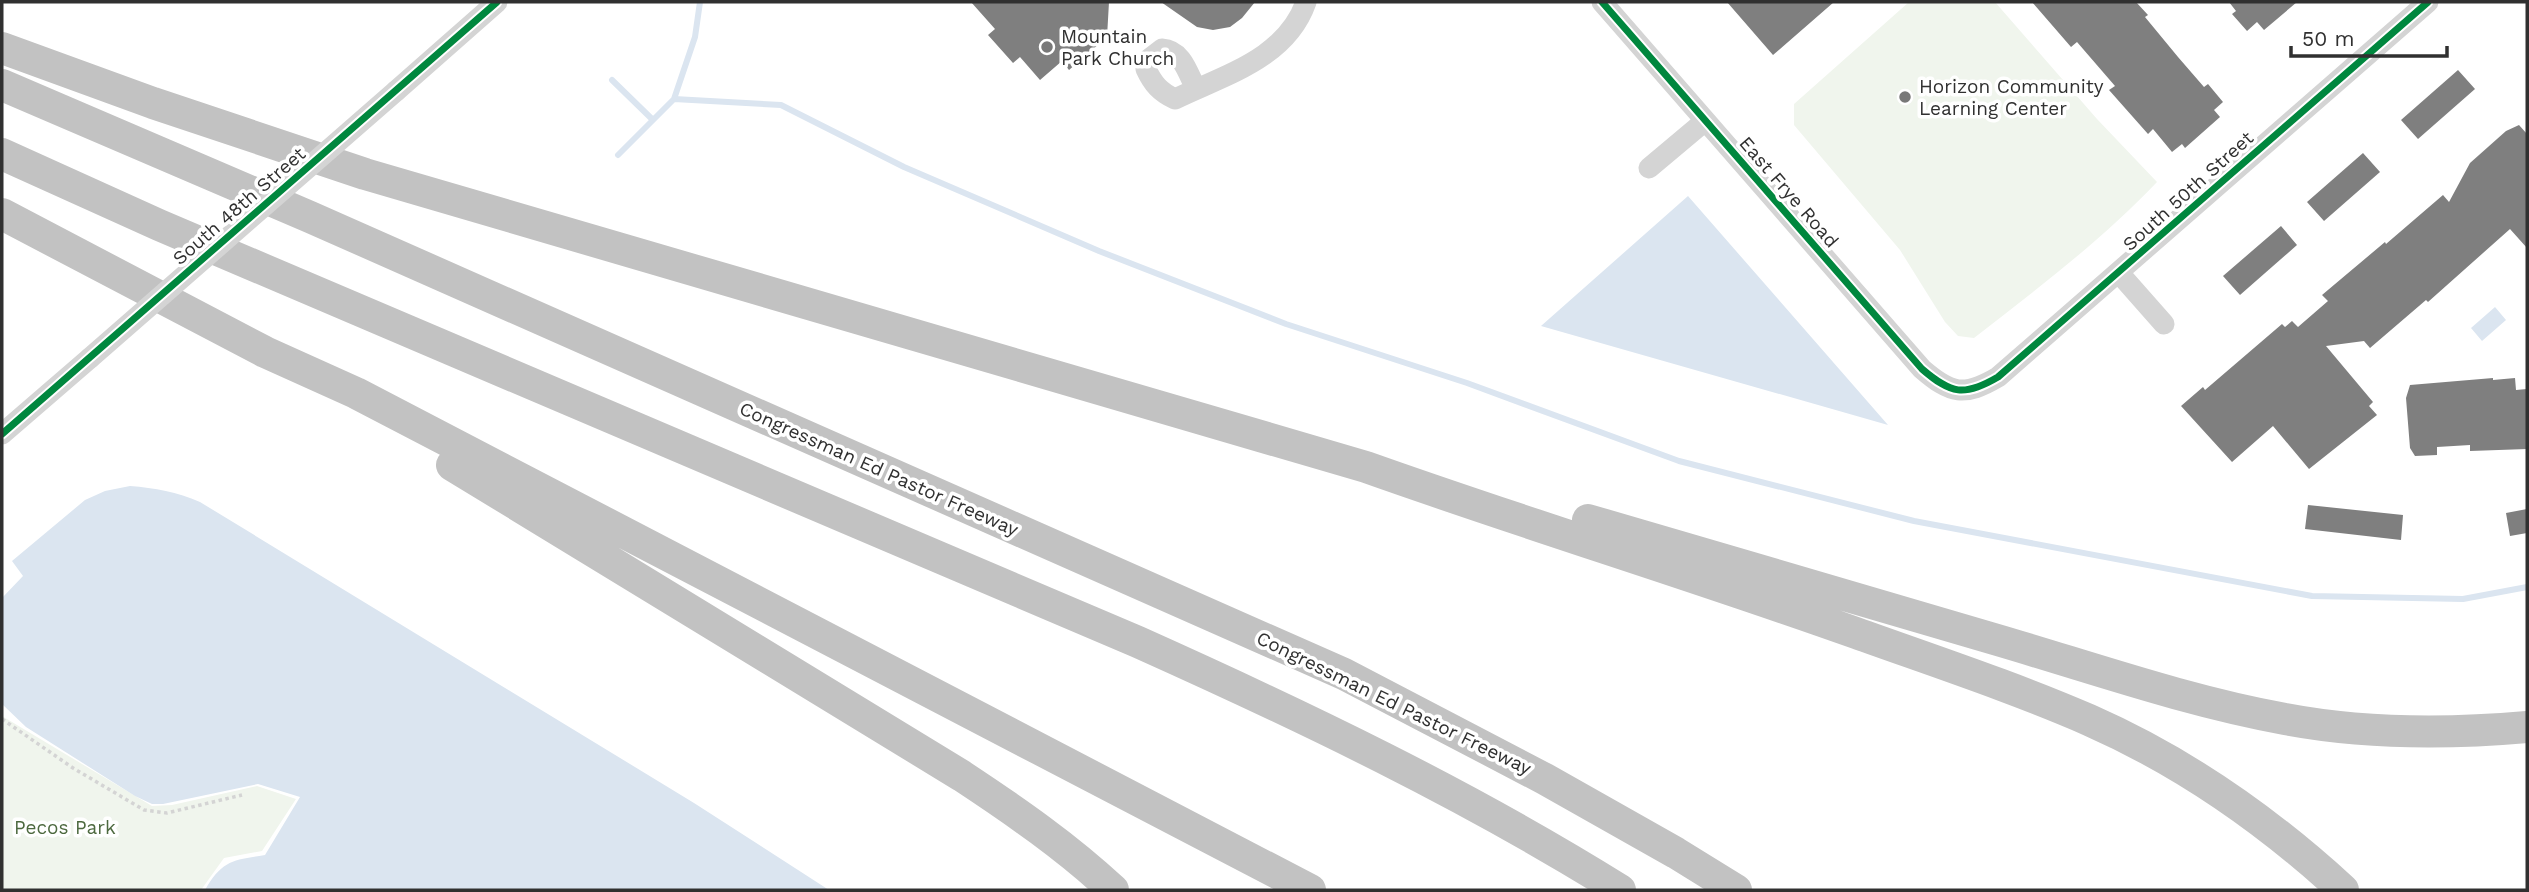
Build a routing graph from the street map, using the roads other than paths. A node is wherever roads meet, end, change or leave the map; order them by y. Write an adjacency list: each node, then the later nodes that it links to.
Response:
1 (497, 2): 16 (street, South 48th Street, bridge)
2 (1306, 2): 7 (street)
3 (1602, 2): 8 (street, East Frye Road)
4 (2428, 2): 12 (street, South 50th Street)
5 (2, 48): 17 (highway)
6 (2, 85): 22 (highway, Congressman Ed Pastor Freeway)
7 (1196, 89)
8 (1705, 121): 10 (street); 15 (street, East Frye Road)
9 (2, 154): 21 (highway)
10 (1649, 168)
11 (2, 214): 14 (highway)
12 (2119, 274): 13 (street); 15 (street, South 50th Street)
13 (2164, 324)
14 (265, 352): 19 (highway); 20 (highway)
15 (1961, 391)
16 (2, 434)
17 (1366, 467): 18 (highway); 23 (highway)
18 (2527, 727)
19 (1113, 890)
20 (1310, 890)
21 (1620, 890)
22 (1737, 890)
23 (2343, 890)

